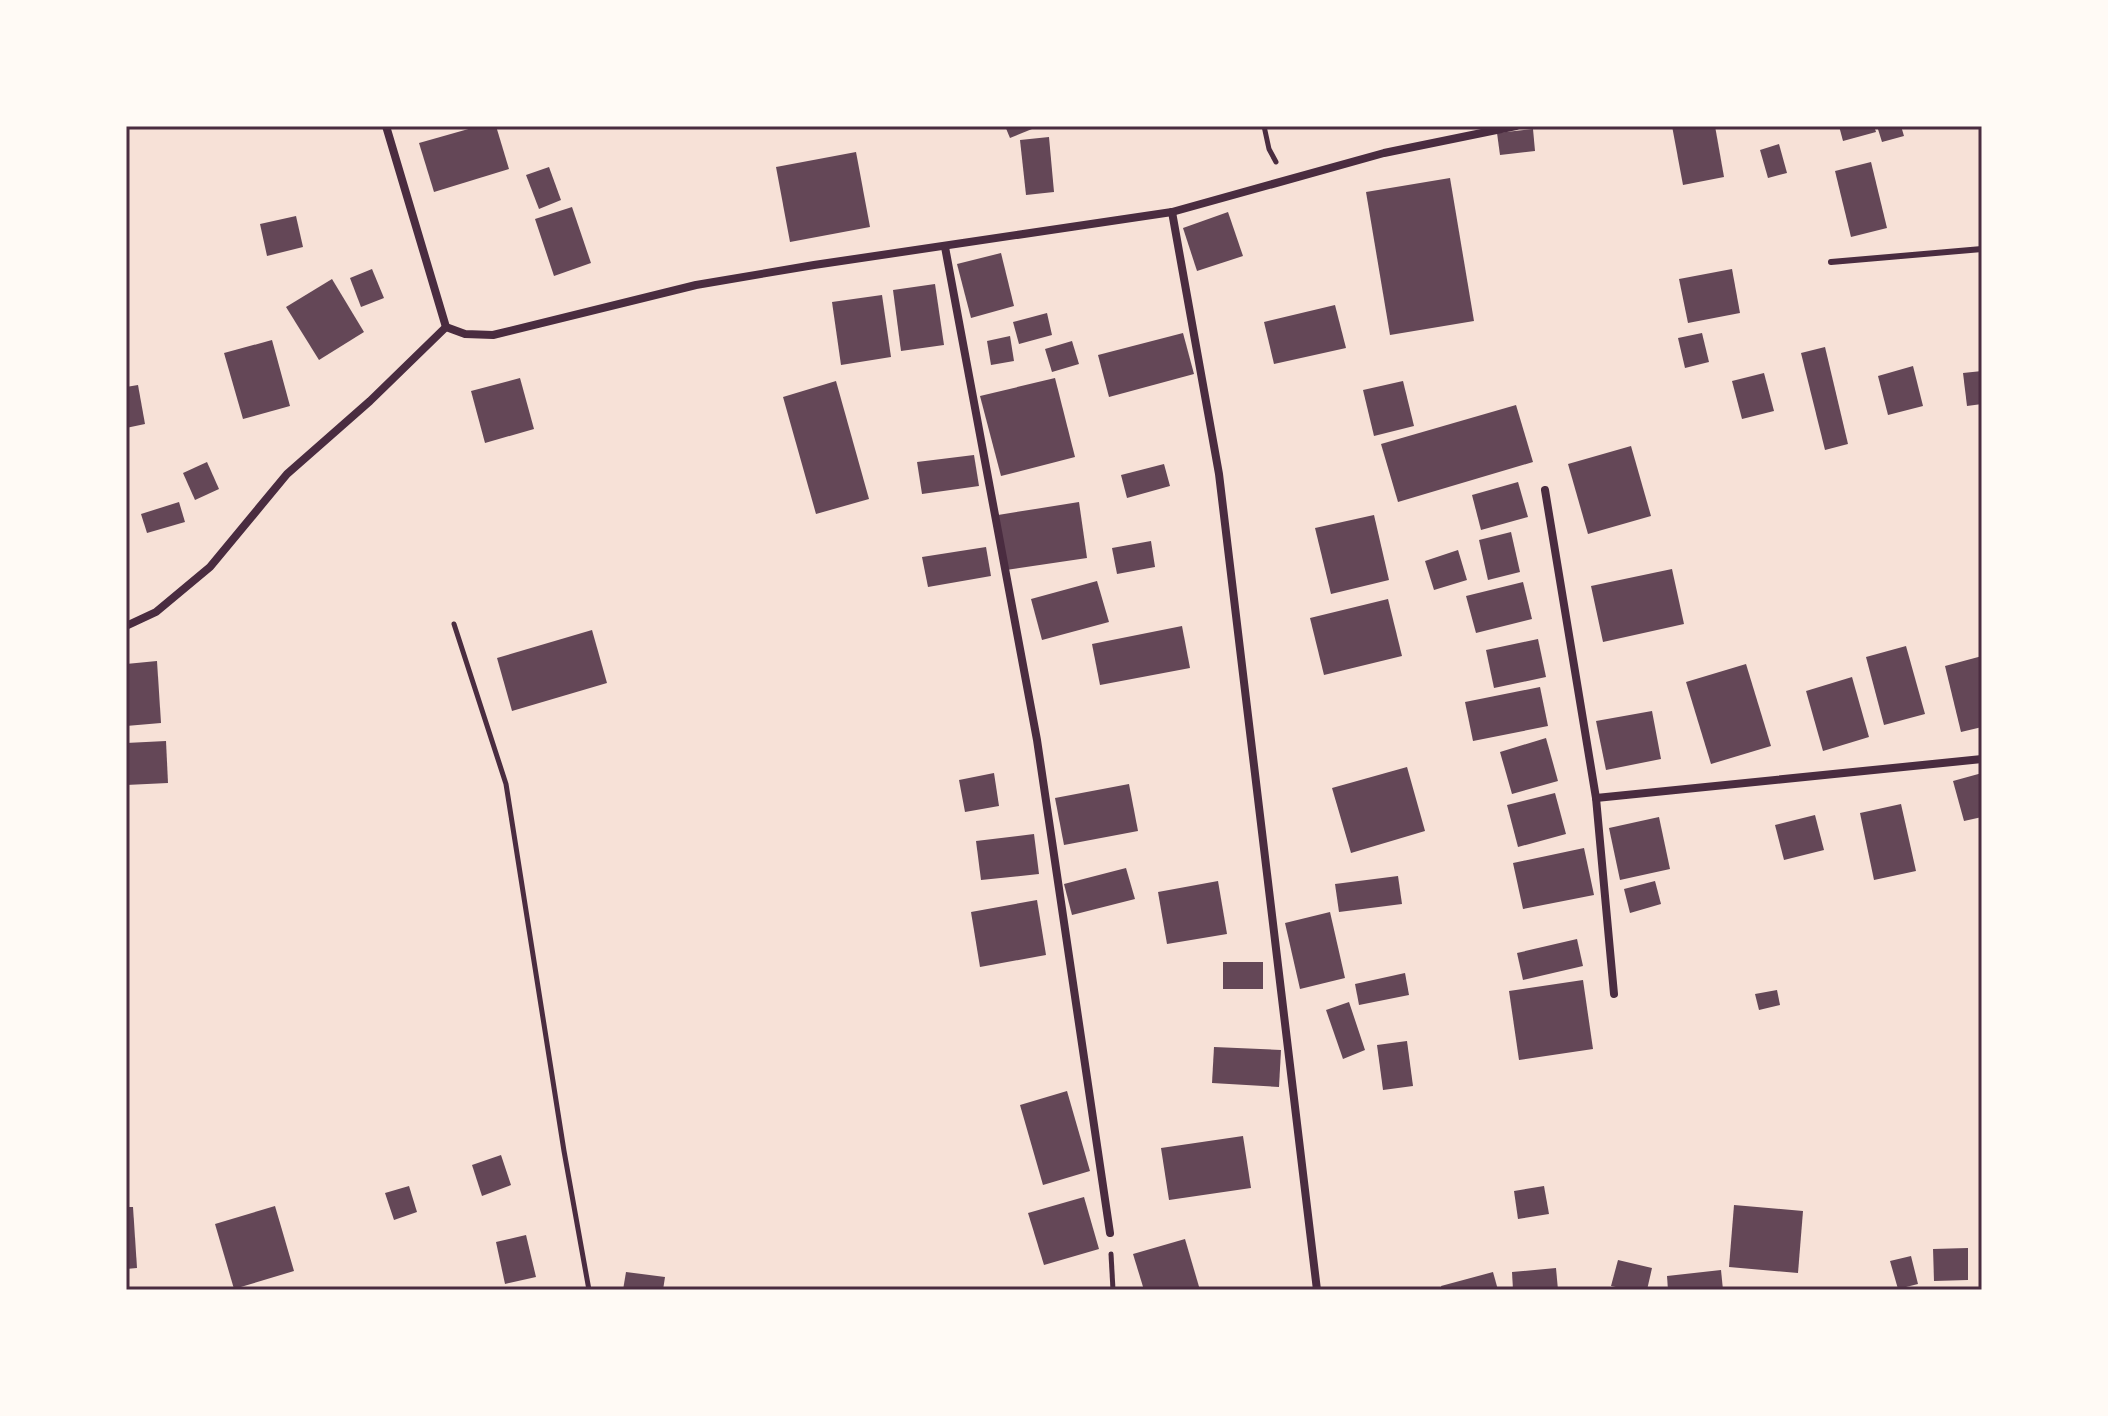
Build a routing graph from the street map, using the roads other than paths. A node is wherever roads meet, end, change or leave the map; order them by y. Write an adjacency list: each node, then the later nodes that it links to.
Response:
1 (386, 126): 7 (street)
2 (1516, 126): 3 (street)
3 (1172, 212): 4 (street); 14 (street)
4 (945, 247): 7 (street); 13 (street)
5 (1982, 249): 6 (lane)
6 (1831, 262)
7 (446, 327): 9 (street)
8 (1545, 490): 11 (street)
9 (126, 626)
10 (1982, 759): 11 (street)
11 (1596, 798): 12 (street)
12 (1614, 994)
13 (1110, 1233)
14 (1317, 1290)

